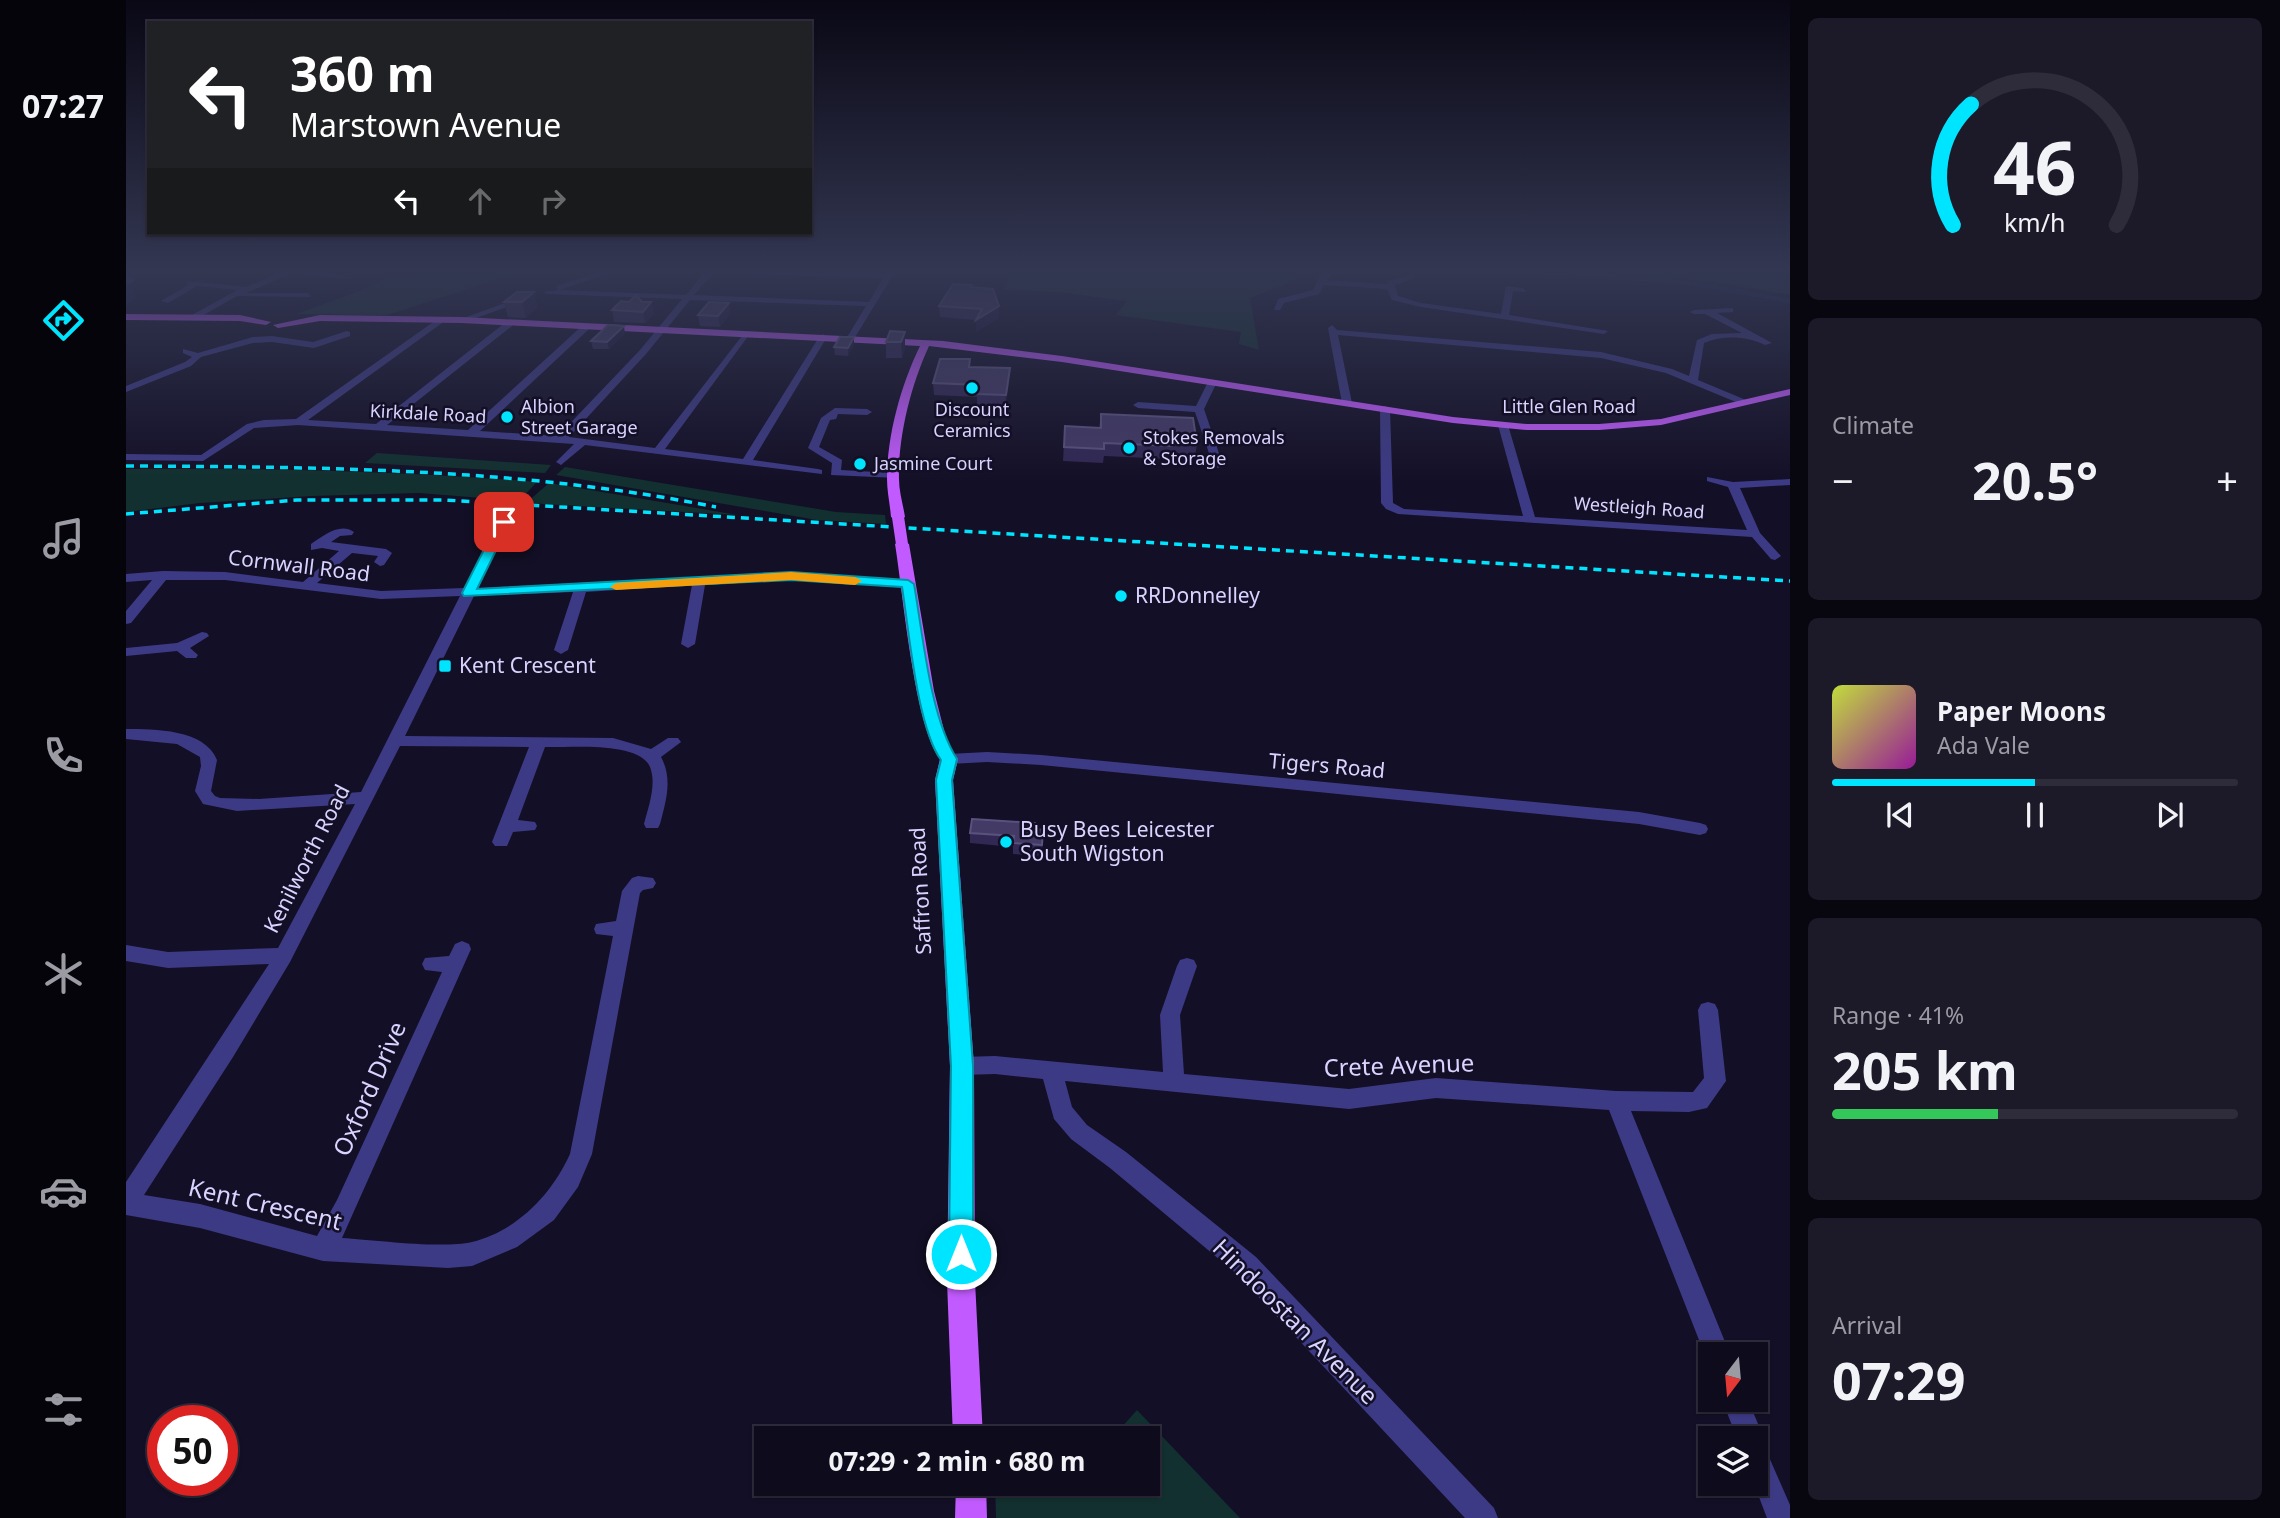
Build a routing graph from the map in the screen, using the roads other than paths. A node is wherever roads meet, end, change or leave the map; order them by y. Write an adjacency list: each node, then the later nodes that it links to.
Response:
1 (250, 341): 20 (street)
2 (285, 341): 3 (street)
3 (326, 341)
4 (411, 341): 31 (street)
5 (488, 341): 33 (street)
6 (571, 341): 34 (street)
7 (652, 341): 35 (street)
8 (741, 341): 37 (street)
9 (821, 341): 42 (street)
10 (895, 341): 17 (main road)
11 (1334, 341): 26 (street)
12 (1449, 341): 19 (street)
13 (1604, 341): 19 (street)
14 (1703, 341): 21 (street)
15 (1764, 341): 16 (street)
16 (1768, 343)
17 (924, 348): 22 (main road, Little Glen Road); 45 (main road)
18 (186, 351): 20 (street)
19 (1601, 355): 21 (street)
20 (197, 356): 23 (street)
21 (1693, 380): 25 (street)
22 (1212, 383): 26 (main road, Little Glen Road); 28 (street)
23 (126, 389)
24 (1790, 392): 25 (main road, Little Glen Road)
25 (1743, 402): 32 (main road, Little Glen Road)
26 (1347, 403): 29 (main road, Little Glen Road)
27 (1138, 405): 28 (street)
28 (1199, 409): 43 (street)
29 (1385, 409): 32 (main road, Little Glen Road); 49 (street, Westleigh Road)
30 (867, 412): 45 (street)
31 (298, 422): 33 (street, Kirkdale Road); 39 (street, Kirkdale Road)
32 (1503, 425): 49 (street)
33 (377, 428): 34 (street, Kirkdale Road)
34 (470, 434): 35 (street, Kirkdale Road)
35 (561, 439): 36 (street, Kirkdale Road)
36 (582, 442): 37 (street, Kirkdale Road); 41 (street)
37 (657, 452): 42 (street, Kirkdale Road)
38 (126, 457): 39 (street)
39 (203, 458): 40 (street)
40 (225, 458)
41 (561, 462)
42 (746, 463): 44 (street, Kirkdale Road)
43 (1218, 464)
44 (818, 472)
45 (893, 476): 59 (main road, bridge)
46 (1712, 479): 48 (street)
47 (1790, 482): 48 (street)
48 (1733, 485): 52 (street)
49 (1530, 519): 52 (street, Westleigh Road)
50 (504, 522): 62 (street, Kenilworth Road)
51 (348, 531): 53 (street)
52 (1755, 534): 54 (street)
53 (349, 549): 55 (street); 60 (street)
54 (1775, 556)
55 (380, 562)
56 (163, 575): 57 (street, Cornwall Road); 60 (street, Cornwall Road); 63 (street)
57 (126, 578)
58 (699, 583): 59 (street, Cornwall Road); 61 (street, Cornwall Road); 65 (street)
59 (908, 584): 73 (main road)
60 (306, 586): 62 (street, Cornwall Road)
61 (581, 588): 62 (street, Cornwall Road); 66 (street)
62 (468, 593): 69 (street, Kenilworth Road)
63 (126, 620)
64 (202, 636): 67 (street)
65 (688, 644)
66 (561, 650)
67 (126, 652)
68 (126, 734): 74 (street)
69 (396, 741): 70 (street); 74 (street, Kenilworth Road)
70 (539, 742): 72 (street); 76 (street)
71 (673, 743): 72 (street)
72 (651, 756): 75 (street)
73 (949, 759): 77 (street, Tigers Road); 84 (main road, Saffron Road)
74 (364, 798): 80 (street, Kenilworth Road)
75 (652, 824)
76 (529, 826)
77 (1700, 829)
78 (647, 883): 89 (street, Kent Crescent)
79 (126, 953): 80 (street)
80 (283, 956): 88 (street, Kenilworth Road)
81 (432, 964): 89 (street, Oxford Drive)
82 (1187, 966): 86 (street)
83 (1708, 1010): 87 (street, Crete Avenue)
84 (962, 1066): 85 (street, Crete Avenue); 91 (main road, Saffron Road)
85 (1052, 1071): 86 (street, Crete Avenue); 95 (street, Hindoostan Avenue)
86 (1174, 1081): 87 (street, Crete Avenue)
87 (1616, 1101): 90 (street)
88 (126, 1203): 89 (street, Kent Crescent)
89 (323, 1249)
90 (1712, 1342)
91 (967, 1426)
92 (1768, 1485): 96 (street)
93 (971, 1496): 94 (main road)
94 (971, 1518)
95 (1484, 1518)
96 (1781, 1518)

